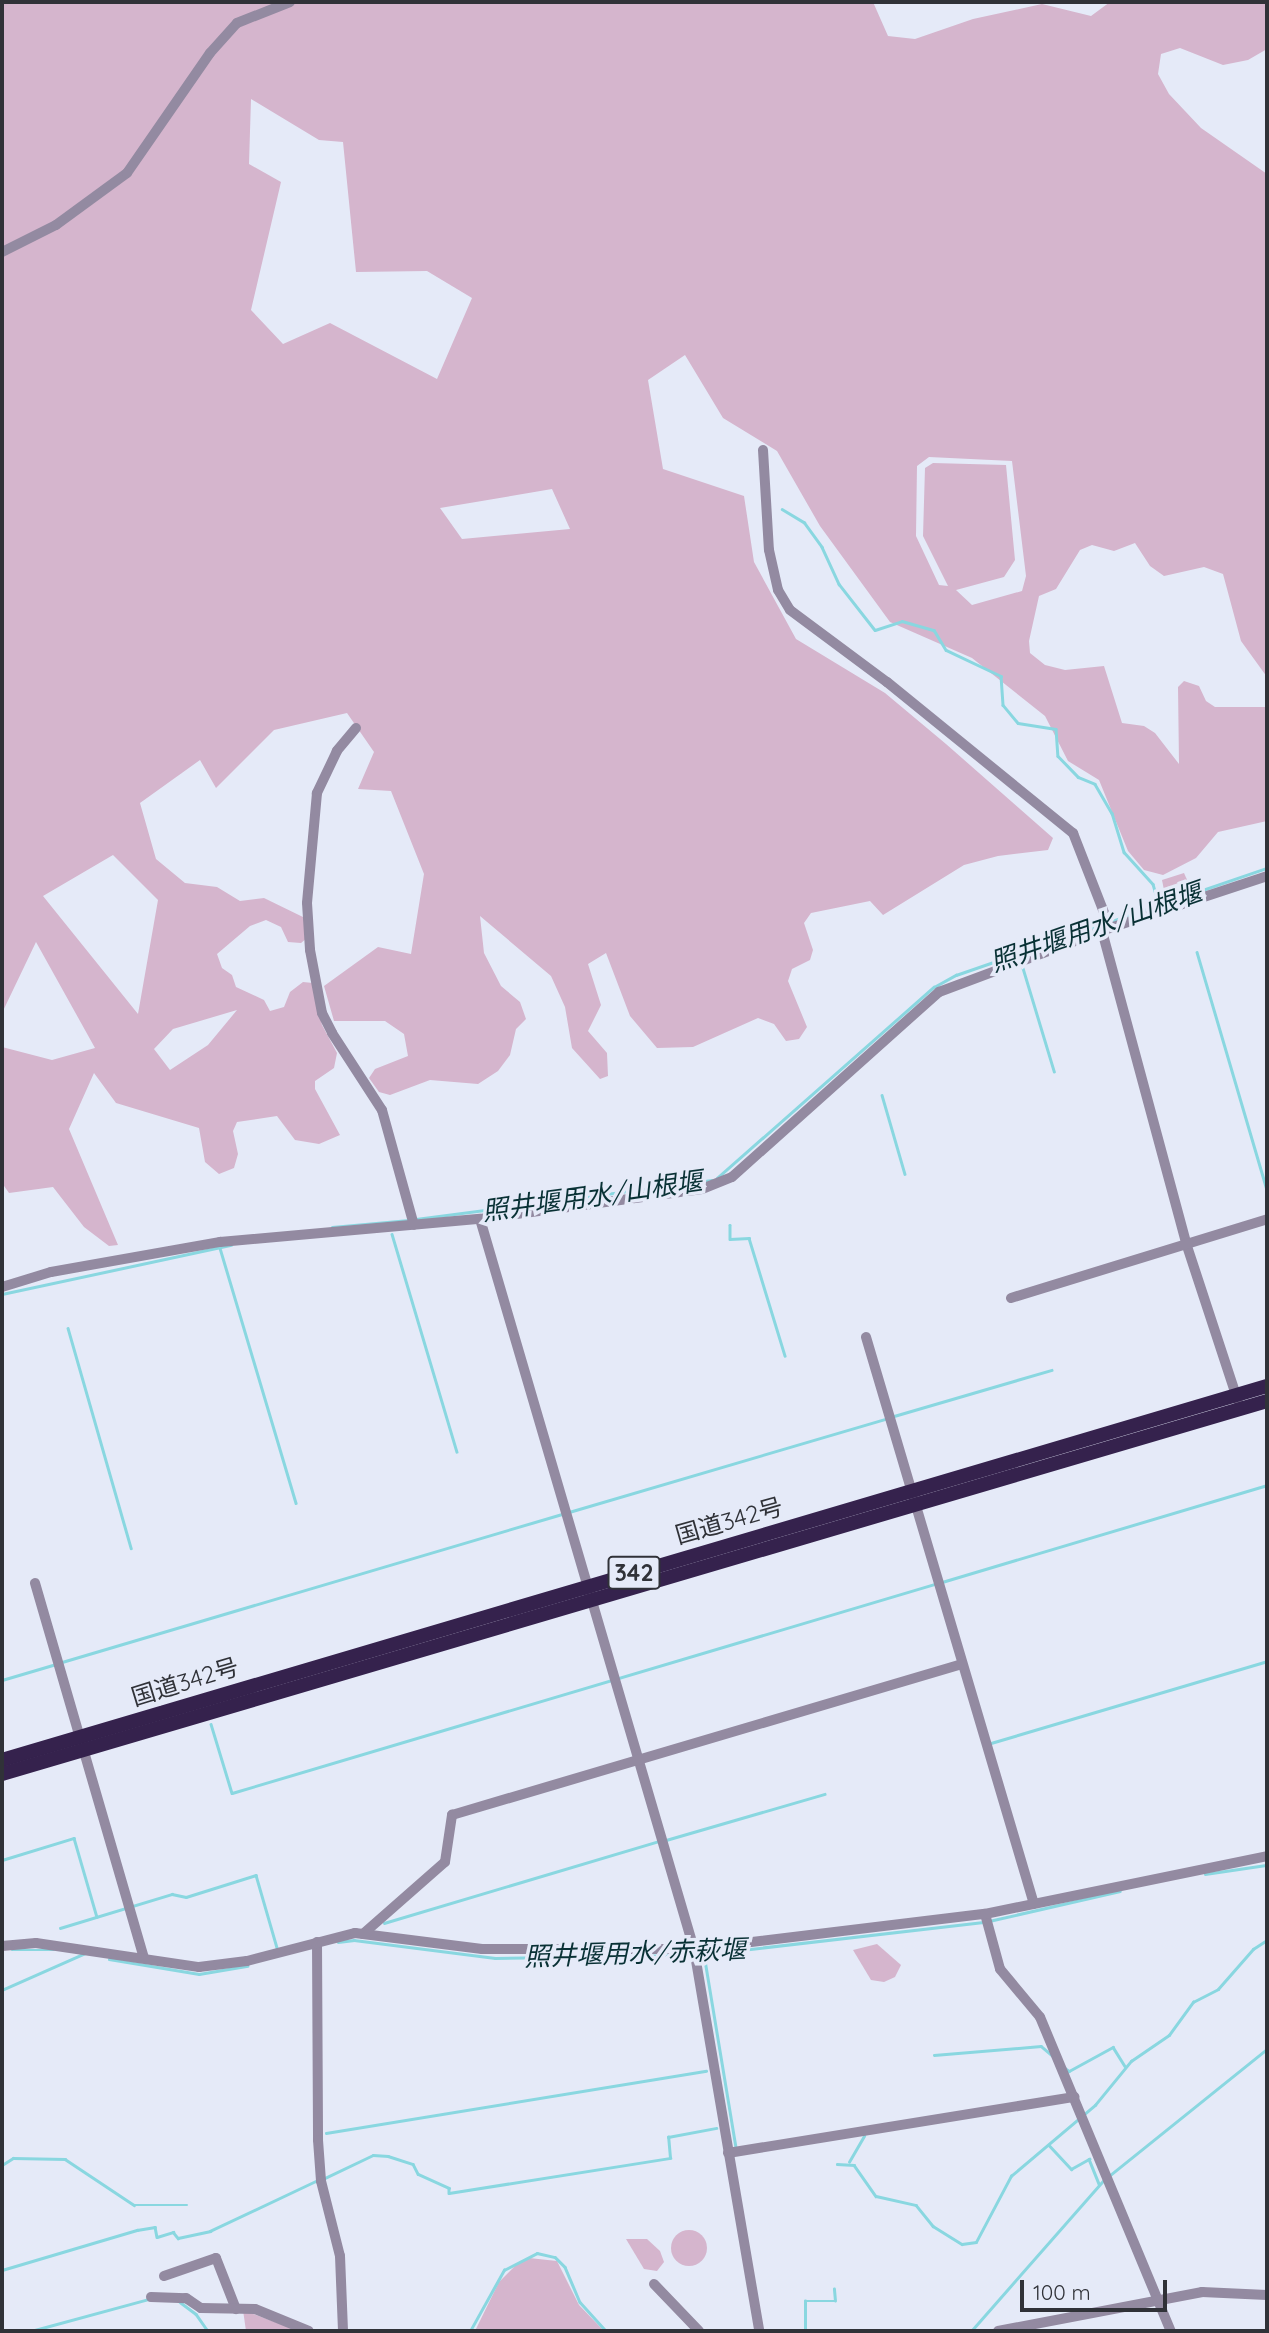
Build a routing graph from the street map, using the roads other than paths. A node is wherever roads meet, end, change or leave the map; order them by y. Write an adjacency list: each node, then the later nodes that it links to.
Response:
1 (290, 2): 2 (street)
2 (2, 252)
3 (762, 450): 6 (street)
4 (356, 728): 9 (street)
5 (1267, 876): 6 (street)
6 (1106, 930): 7 (street); 10 (street)
7 (480, 1219): 9 (street); 19 (street)
8 (1267, 1219): 10 (street)
9 (414, 1225): 11 (street)
10 (1185, 1243): 12 (street); 16 (street)
11 (2, 1287)
12 (1012, 1298)
13 (866, 1336): 17 (street)
14 (1267, 1386): 16 (highway, 国道342号 / 342)
15 (1267, 1401): 16 (highway, 国道342号 / 342)
16 (1238, 1402): 17 (highway, 国道342号 / 342)
17 (913, 1498): 19 (highway, 国道342号 / 342); 20 (street)
18 (35, 1583): 21 (street)
19 (591, 1593): 21 (highway, 国道342号 / 342); 22 (street)
20 (962, 1664): 22 (street); 26 (street)
21 (83, 1744): 23 (highway, 国道342号 / 342); 24 (highway, 国道342号 / 342); 32 (street)
22 (640, 1759): 28 (street); 31 (street)
23 (2, 1760)
24 (2, 1774)
25 (1267, 1856): 26 (street)
26 (1034, 1904): 27 (street)
27 (985, 1914): 31 (street); 33 (street)
28 (363, 1934): 29 (street); 31 (street)
29 (317, 1942): 32 (street); 42 (street)
30 (2, 1946): 32 (street)
31 (694, 1949): 34 (street)
32 (144, 1957)
33 (1074, 2097): 34 (street); 39 (street)
34 (728, 2153): 44 (street)
35 (164, 2276): 40 (street)
36 (654, 2284): 43 (street)
37 (1267, 2295): 39 (street)
38 (151, 2297): 40 (street)
39 (1158, 2302): 45 (street); 46 (street)
40 (236, 2309): 41 (street)
41 (309, 2331)
42 (343, 2331)
43 (699, 2331)
44 (759, 2331)
45 (998, 2331)
46 (1171, 2331)

